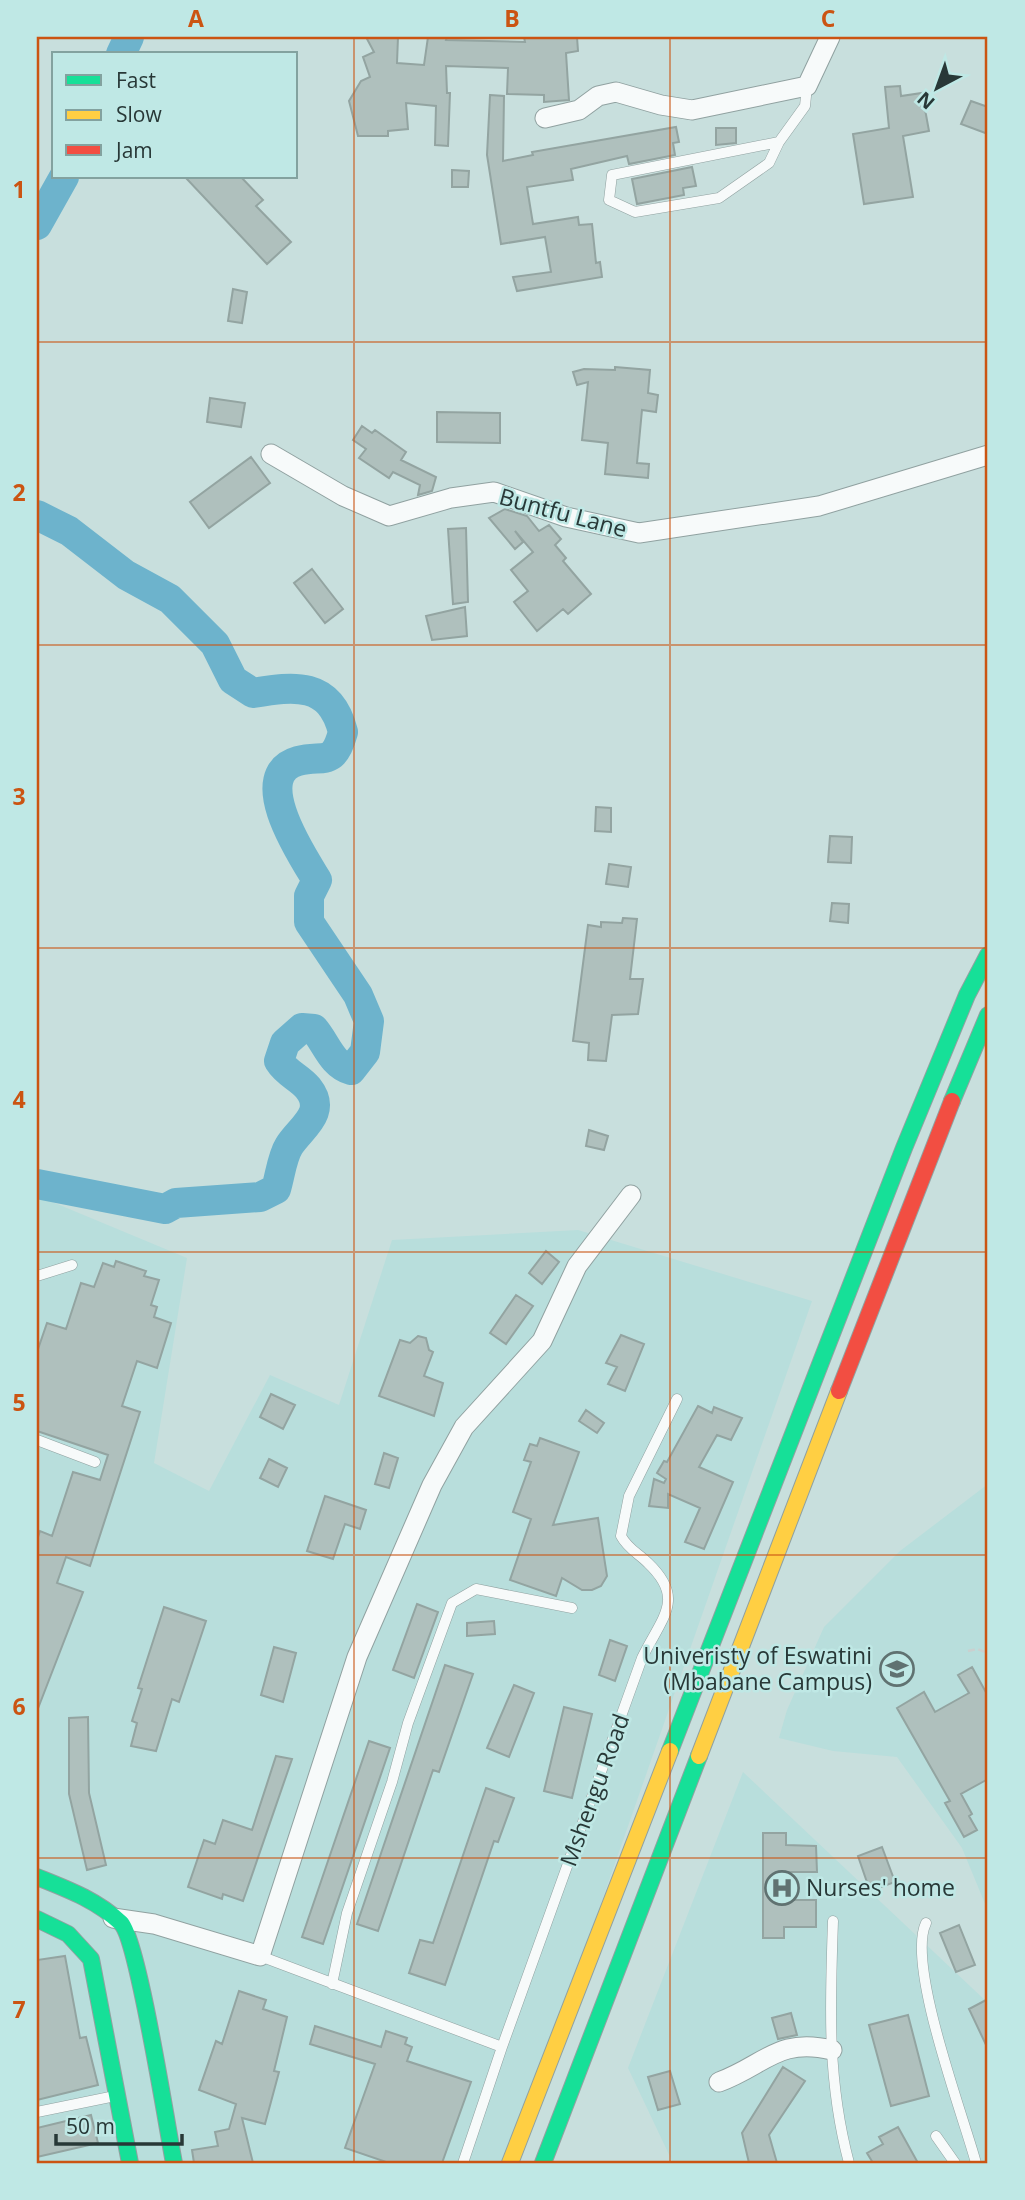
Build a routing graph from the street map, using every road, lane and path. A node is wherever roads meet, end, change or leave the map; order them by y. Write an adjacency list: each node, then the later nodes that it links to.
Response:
1 (830, 37): 2 (street)
2 (807, 86): 3 (street); 4 (lane)
3 (545, 118)
4 (779, 142): 4 (lane)
5 (271, 454): 6 (street, Buntfu Lane)
6 (988, 455)
7 (988, 955): 34 (main road)
8 (988, 1014): 35 (main road)
9 (631, 1195): 23 (street)
10 (72, 1265): 11 (lane)
11 (37, 1276)
12 (677, 1399): 25 (lane, Mshengu Road)
13 (37, 1440): 14 (lane)
14 (95, 1462)
15 (572, 1608): 24 (lane)
16 (968, 1650): 17 (path)
17 (988, 1653)
18 (37, 1877): 22 (main road)
19 (37, 1919): 22 (main road)
20 (833, 1922): 26 (lane)
21 (926, 1923): 38 (lane)
22 (96, 1932): 23 (street); 28 (main road); 32 (main road)
23 (260, 1956): 24 (lane)
24 (332, 1984): 25 (lane)
25 (502, 2047): 33 (lane, Mshengu Road)
26 (832, 2050): 27 (street); 36 (lane)
27 (719, 2082)
28 (118, 2095): 29 (lane); 31 (main road)
29 (37, 2112)
30 (936, 2136): 37 (lane)
31 (130, 2163)
32 (174, 2163)
33 (463, 2163)
34 (510, 2163)
35 (543, 2163)
36 (849, 2163)
37 (955, 2163)
38 (976, 2163)

